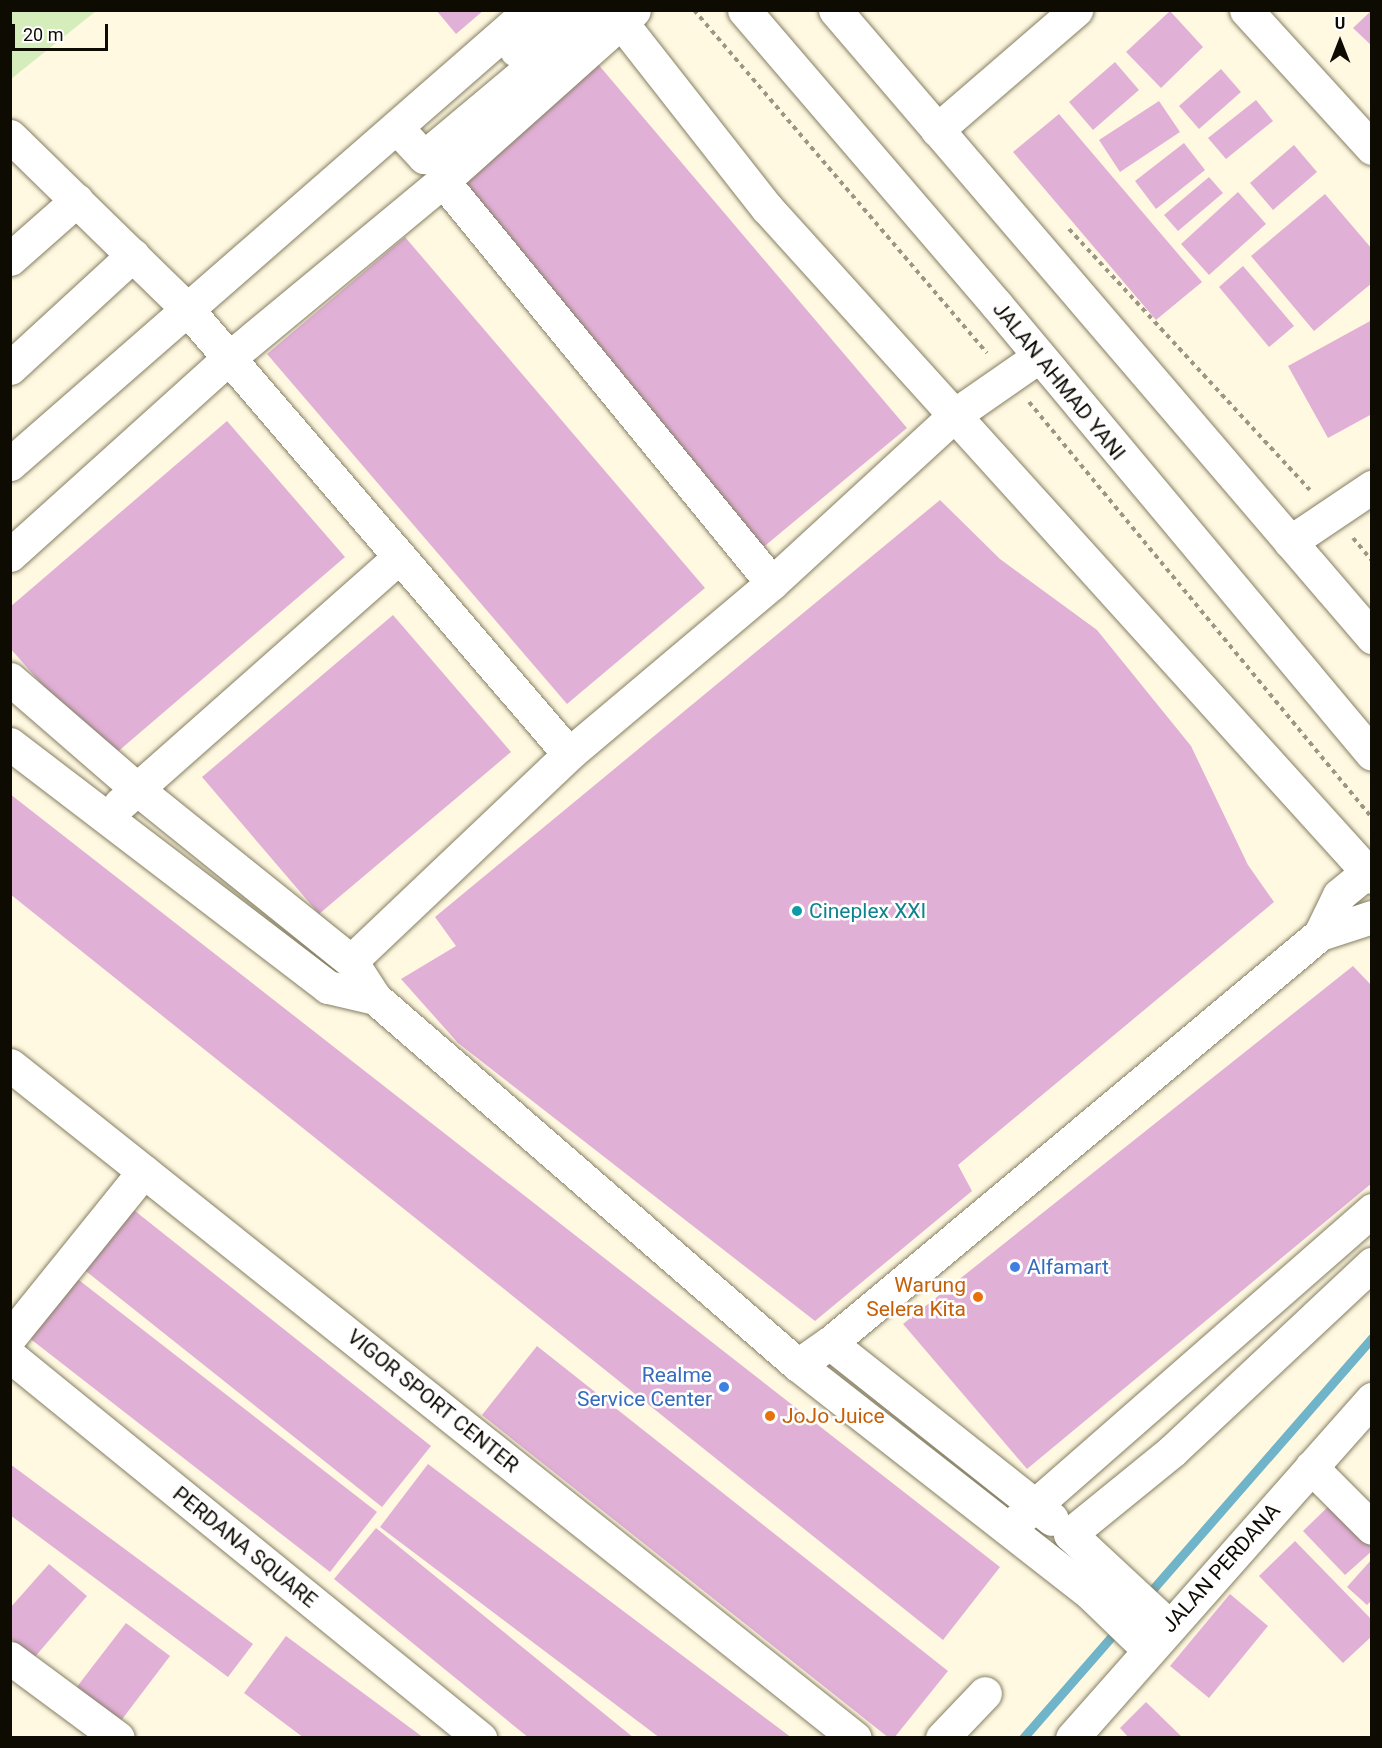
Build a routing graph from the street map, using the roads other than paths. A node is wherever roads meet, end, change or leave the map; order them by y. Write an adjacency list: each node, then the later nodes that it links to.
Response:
1 (530, 10): 9 (main road)
2 (563, 10): 9 (main road)
3 (744, 10): 17 (main road, JALAN AHMAD YANI)
4 (835, 10): 8 (main road)
5 (1076, 10): 8 (main road)
6 (1246, 10): 11 (main road)
7 (618, 14): 9 (main road); 12 (main road); 20 (main road)
8 (937, 130): 23 (main road)
9 (403, 134): 16 (main road)
10 (10, 136): 13 (main road)
11 (1371, 147)
12 (443, 181): 18 (main road); 26 (main road)
13 (77, 200): 14 (main road); 15 (main road)
14 (134, 255): 16 (main road); 19 (main road)
15 (10, 259)
16 (187, 309): 18 (main road); 21 (main road)
17 (1038, 357): 20 (main road); 31 (main road, JALAN AHMAD YANI)
18 (229, 358): 24 (main road); 25 (main road)
19 (10, 368)
20 (956, 414): 26 (main road); 34 (main road)
21 (10, 464)
22 (1371, 487): 23 (main road)
23 (1290, 542): 27 (main road)
24 (10, 555)
25 (399, 556): 30 (main road); 32 (main road)
26 (772, 583): 30 (main road)
27 (1371, 637)
28 (10, 679): 32 (main road)
29 (10, 744): 33 (main road)
30 (569, 754): 37 (main road)
31 (1371, 754)
32 (137, 789): 33 (main road); 37 (main road)
33 (106, 816): 38 (main road)
34 (1370, 872): 36 (main road)
35 (1371, 916): 36 (main road)
36 (1320, 934): 45 (main road)
37 (351, 961): 38 (main road)
38 (375, 998): 48 (main road)
39 (10, 1065): 40 (main road, VIGOR SPORT CENTER)
40 (144, 1171): 44 (main road); 63 (main road, VIGOR SPORT CENTER)
41 (1371, 1210): 42 (main road)
42 (1345, 1233): 43 (main road); 46 (main road)
43 (1371, 1262): 49 (main road)
44 (10, 1337)
45 (830, 1343): 48 (main road); 52 (main road)
46 (1217, 1346): 49 (main road); 52 (main road)
47 (10, 1356): 62 (main road, PERDANA SQUARE)
48 (798, 1365): 53 (main road)
49 (1246, 1382): 55 (main road)
50 (1371, 1399): 51 (main road, JALAN PERDANA)
51 (1311, 1467): 54 (main road); 58 (main road, JALAN PERDANA)
52 (1035, 1506): 53 (main road); 55 (main road)
53 (1009, 1528): 56 (main road)
54 (1371, 1528)
55 (1070, 1534): 56 (main road); 57 (main road)
56 (1047, 1559): 57 (main road)
57 (1102, 1584): 58 (main road)
58 (1152, 1631): 65 (main road, JALAN PERDANA)
59 (10, 1659): 61 (main road)
60 (985, 1693): 64 (main road)
61 (118, 1737)
62 (480, 1737)
63 (855, 1737)
64 (942, 1737)
65 (1072, 1737)

